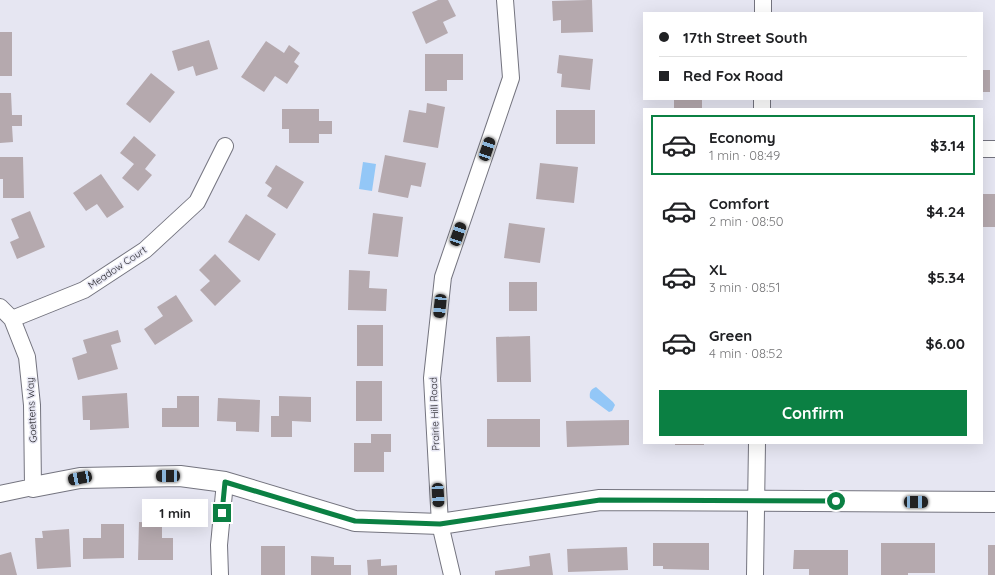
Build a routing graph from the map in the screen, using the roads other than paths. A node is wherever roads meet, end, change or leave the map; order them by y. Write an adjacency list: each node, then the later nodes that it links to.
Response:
1 (505, 0): 15 (street, Prairie Hill Road)
2 (763, 0): 3 (street)
3 (763, 12)
4 (226, 146): 8 (street, Meadow Court)
5 (983, 149): 6 (street)
6 (995, 149)
7 (0, 307): 8 (street, Goettens Way)
8 (12, 319): 11 (street, Goettens Way)
9 (757, 444): 13 (street)
10 (225, 482): 11 (street); 15 (street); 16 (street)
11 (33, 487): 12 (street)
12 (0, 494)
13 (757, 500): 14 (street); 15 (street); 18 (street)
14 (995, 502)
15 (440, 524): 17 (street, Prairie Hill Road)
16 (220, 575)
17 (452, 575)
18 (755, 575)

